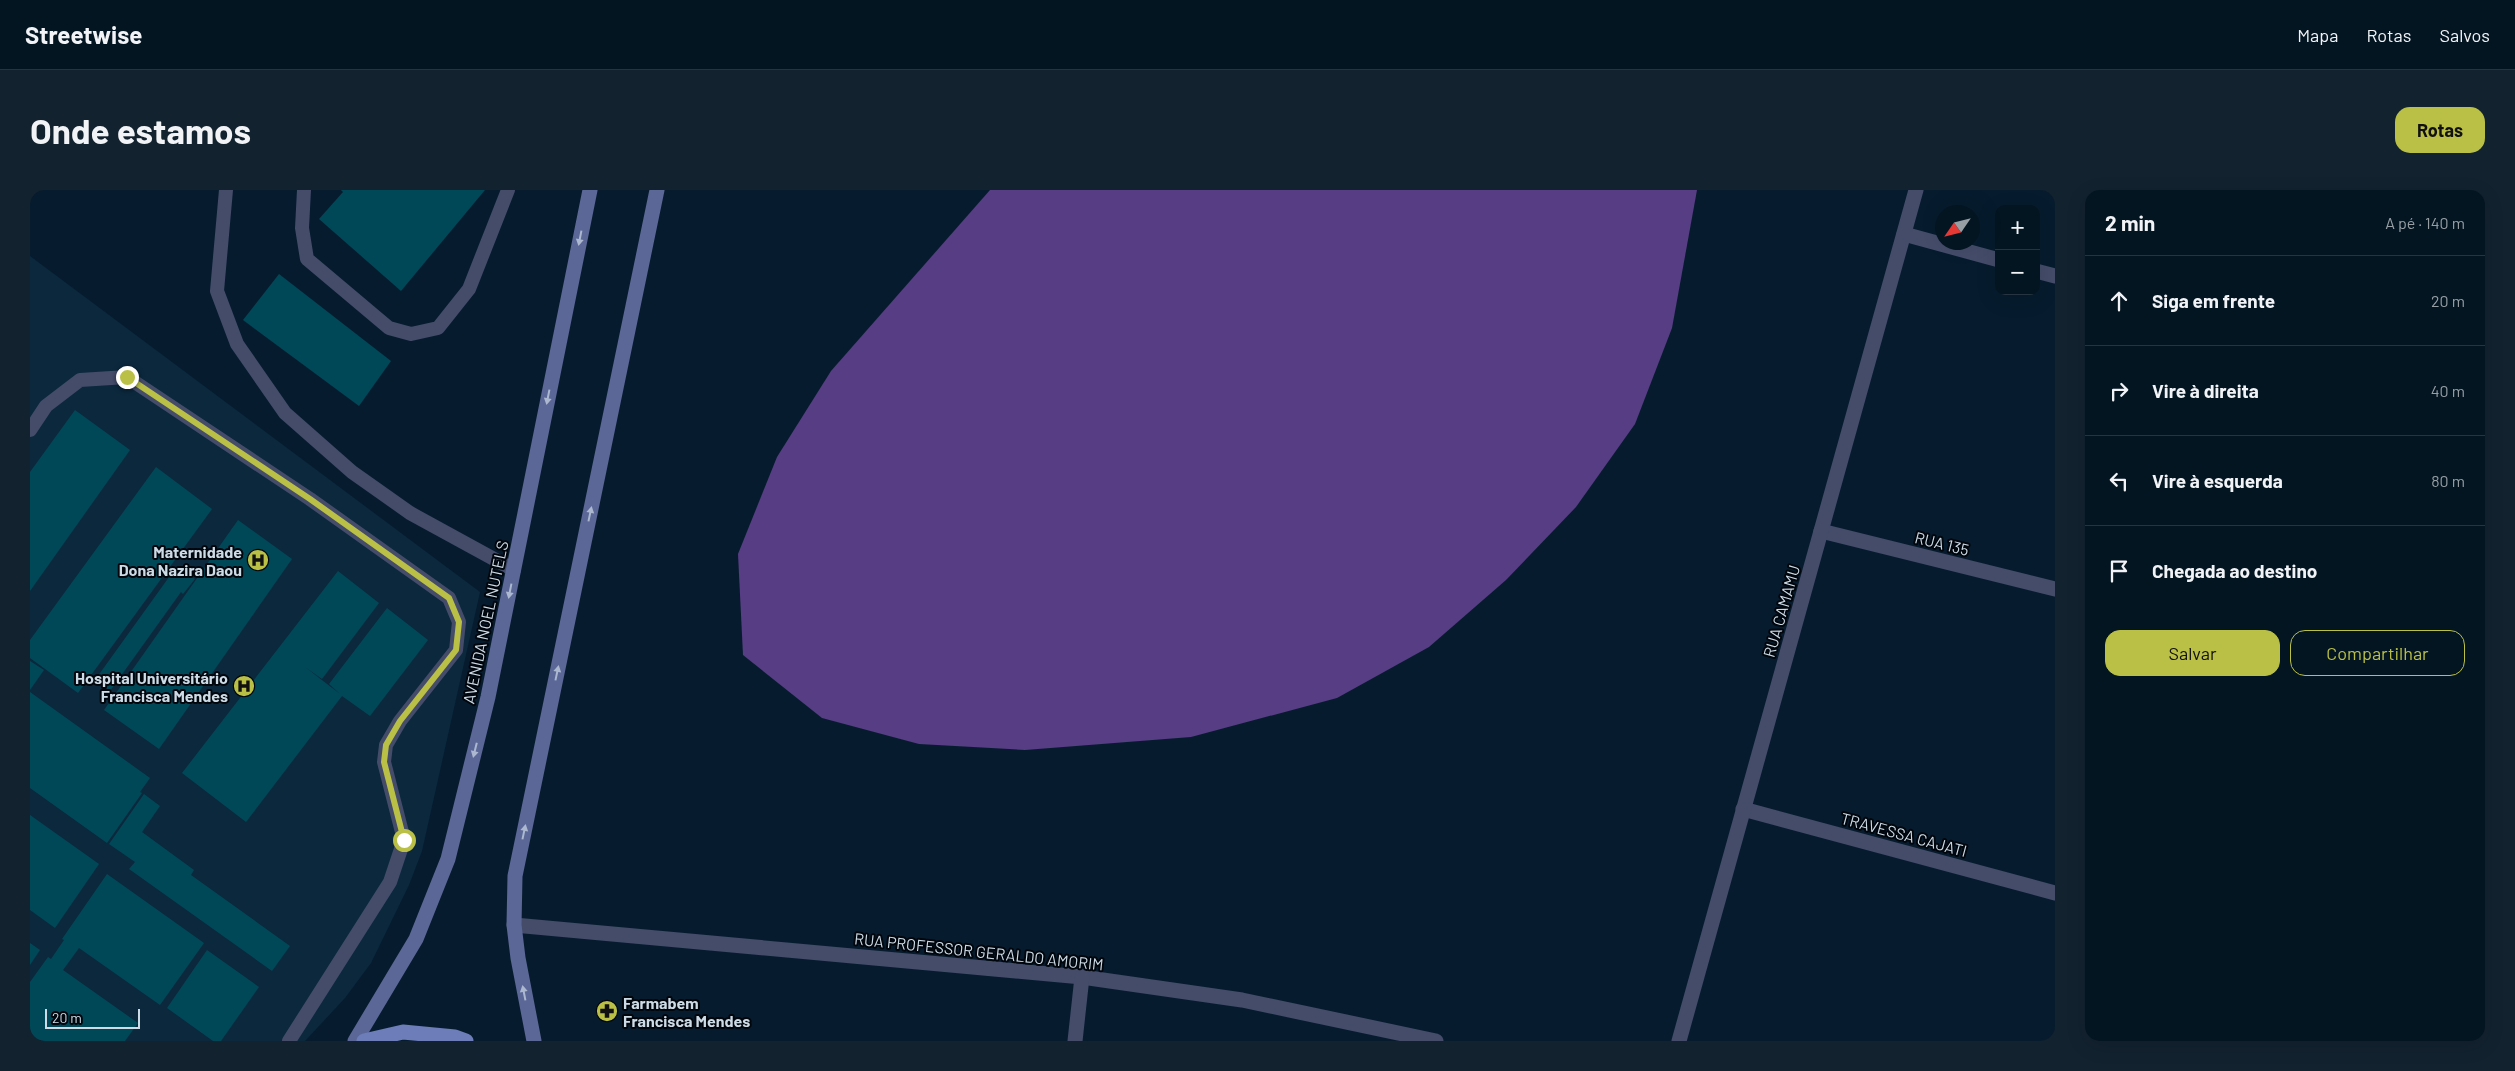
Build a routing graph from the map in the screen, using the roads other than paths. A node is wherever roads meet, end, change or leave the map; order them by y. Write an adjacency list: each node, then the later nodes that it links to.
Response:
1 (226, 190): 13 (lane)
2 (304, 190): 3 (lane)
3 (508, 190)
4 (590, 190): 13 (street, AVENIDA NOEL NUTELS, one-way to 13)
5 (657, 190): 17 (street, one-way to 5)
6 (1916, 190): 7 (street, RUA CAMAMU)
7 (1904, 234): 8 (street); 12 (street, RUA CAMAMU)
8 (1995, 259)
9 (2040, 271): 10 (street)
10 (2055, 276)
11 (30, 430): 19 (lane)
12 (1821, 531): 14 (street, RUA 135); 15 (street, RUA CAMAMU)
13 (514, 570): 20 (street, AVENIDA NOEL NUTELS, one-way to 20)
14 (2055, 589)
15 (1744, 809): 16 (street, TRAVESSA CAJATI); 26 (street, RUA CAMAMU)
16 (2055, 893)
17 (514, 925): 18 (street, RUA PROFESSOR GERALDO AMORIM); 23 (street, one-way to 17)
18 (1082, 977): 24 (street); 25 (street, RUA PROFESSOR GERALDO AMORIM)
19 (288, 1041)
20 (355, 1041)
21 (364, 1041): 22 (main road)
22 (466, 1041)
23 (534, 1041)
24 (1075, 1041)
25 (1436, 1041)
26 (1679, 1041)

